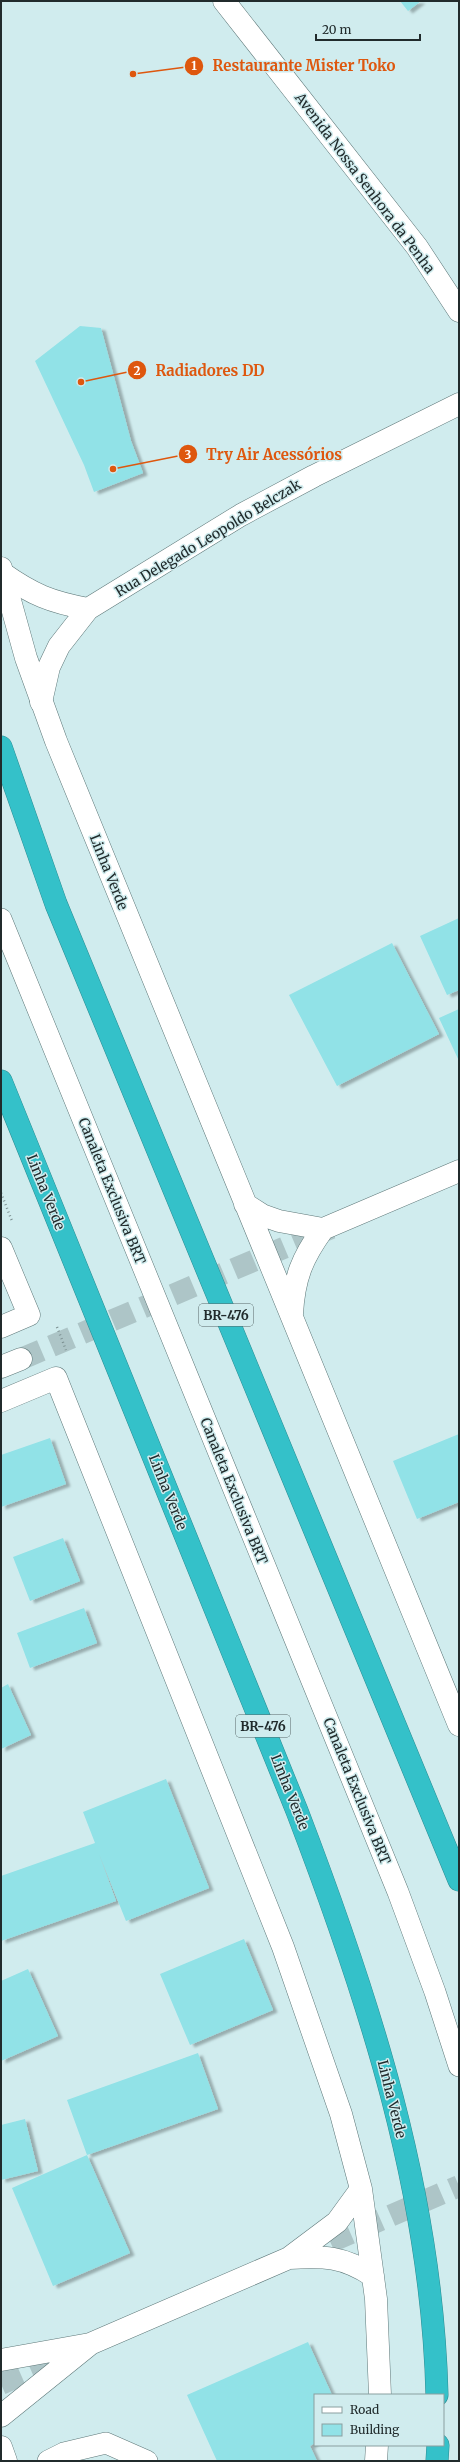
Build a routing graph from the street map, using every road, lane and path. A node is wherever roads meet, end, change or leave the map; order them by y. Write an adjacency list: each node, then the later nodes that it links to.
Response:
1 (224, 1): 2 (street, Avenida Nossa Senhora da Penha)
2 (459, 311)
3 (459, 404): 5 (street, Rua Delegado Leopoldo Belczak)
4 (1, 571): 5 (street); 6 (street, Linha Verde)
5 (88, 609): 6 (street, Rua Delegado Leopoldo Belczak)
6 (41, 702): 11 (street, Linha Verde)
7 (1, 747): 20 (highway, BR-476)
8 (1, 919): 21 (lane, Canaleta Exclusiva BRT)
9 (1, 1081): 28 (highway, Linha Verde / BR-476)
10 (459, 1171): 12 (street)
11 (245, 1204): 12 (street); 14 (street, Linha Verde)
12 (323, 1229): 14 (street)
13 (1, 1248): 15 (street)
14 (292, 1317): 19 (street, Linha Verde)
15 (1, 1327)
16 (21, 1359): 17 (street)
17 (1, 1367)
18 (1, 1401): 22 (street)
19 (459, 1725)
20 (459, 1880)
21 (459, 2066)
22 (361, 2189): 23 (street); 24 (street)
23 (289, 2258): 24 (street); 25 (street)
24 (373, 2276): 27 (street)
25 (90, 2344): 26 (street); 29 (street)
26 (1, 2360)
27 (380, 2394)
28 (437, 2394)
29 (1, 2416)
30 (377, 2446): 36 (street)
31 (438, 2446): 37 (highway)
32 (1, 2448): 33 (street)
33 (6, 2461)
34 (48, 2461): 35 (lane)
35 (147, 2461)
36 (376, 2461)
37 (438, 2461)

